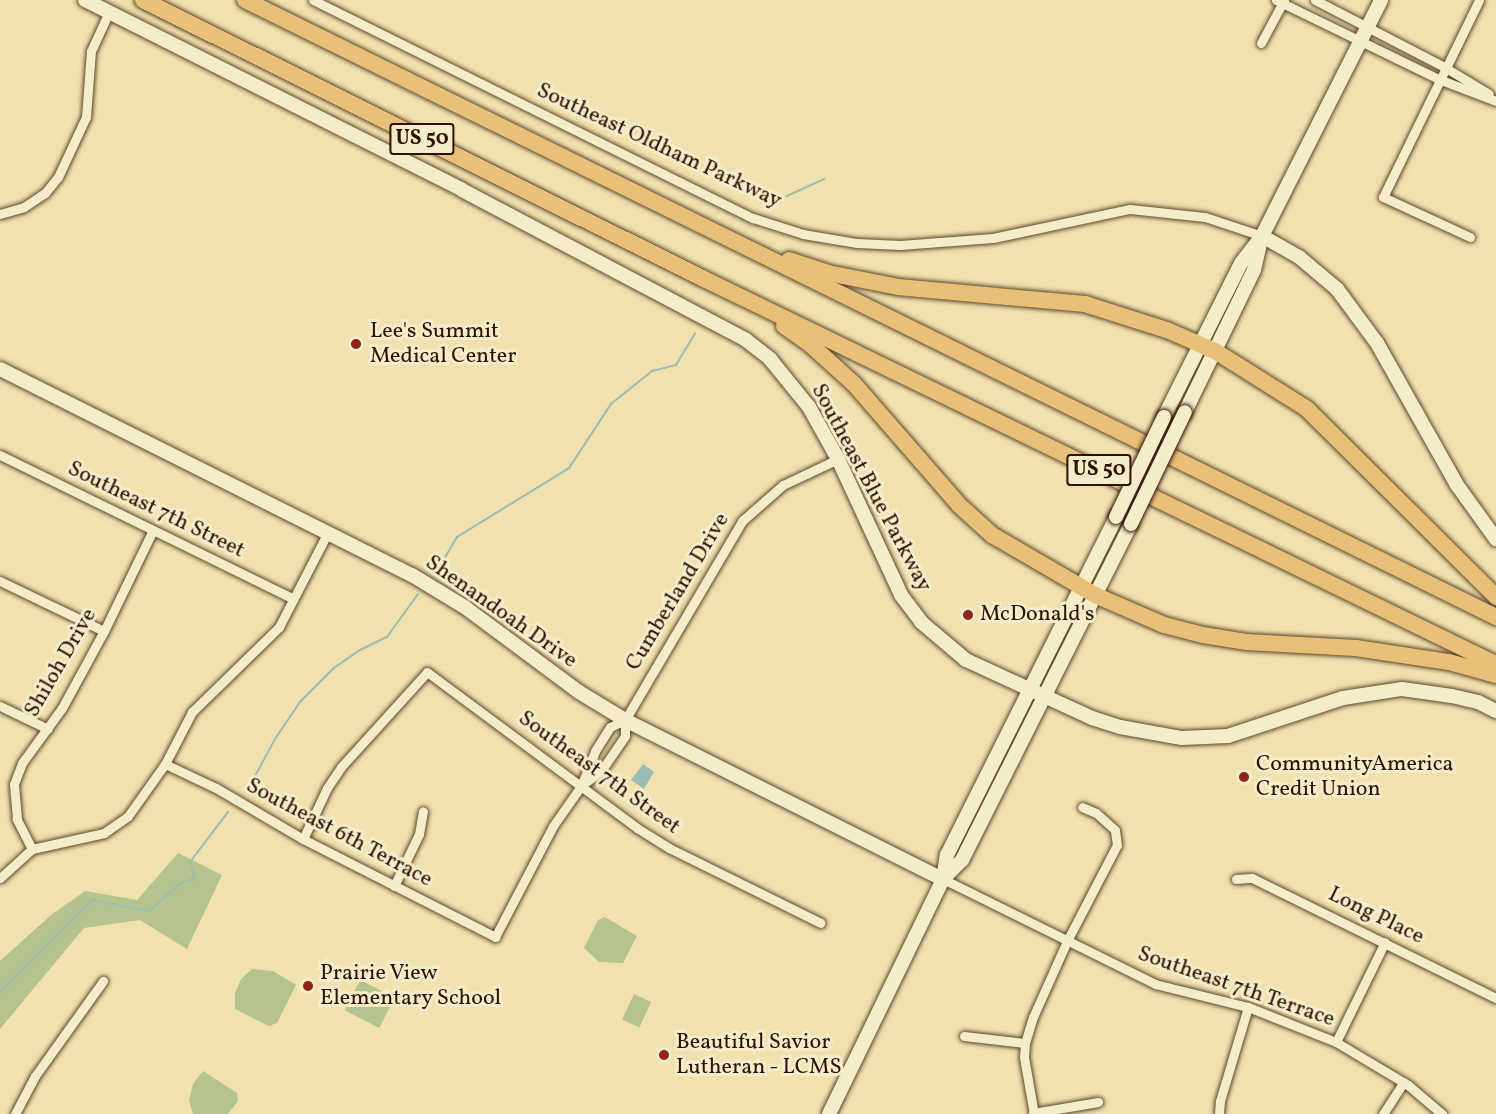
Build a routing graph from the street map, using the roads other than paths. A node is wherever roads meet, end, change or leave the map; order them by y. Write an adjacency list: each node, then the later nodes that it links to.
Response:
1 (85, 0): 9 (street, Southeast Blue Parkway)
2 (143, 0): 20 (highway, US 50)
3 (245, 0): 19 (highway, US 50)
4 (313, 0): 17 (street, Southeast Oldham Parkway)
5 (1316, 0): 10 (street)
6 (1381, 0): 10 (street)
7 (1479, 0): 13 (street)
8 (1281, 1): 11 (street); 12 (street)
9 (109, 12): 16 (street); 24 (street, Southeast Blue Parkway)
10 (1367, 27): 11 (street); 13 (street)
11 (1360, 41): 14 (street); 17 (street)
12 (1261, 43)
13 (1446, 68): 14 (street); 15 (street)
14 (1440, 80): 15 (street); 18 (street)
15 (1496, 100)
16 (0, 214)
17 (1262, 236): 21 (street); 27 (street, Southeast Oldham Parkway)
18 (1470, 237)
19 (727, 239): 21 (highway); 32 (highway, US 50)
20 (702, 278): 29 (highway); 34 (highway, US 50)
21 (1208, 348): 29 (street, bridge); 29 (street, bridge); 30 (highway)
22 (0, 369): 26 (street, Shenandoah Drive)
23 (0, 455): 25 (street, Southeast 7th Street)
24 (838, 459): 36 (street, Southeast Blue Parkway); 40 (street, Cumberland Drive)
25 (153, 530): 31 (street, Southeast 7th Street); 33 (street, Shiloh Drive)
26 (328, 532): 31 (street); 40 (street, Shenandoah Drive)
27 (1496, 539)
28 (0, 581): 33 (street)
29 (1088, 591): 35 (highway); 36 (street); 37 (street)
30 (1496, 597)
31 (294, 599): 42 (street)
32 (1496, 617)
33 (104, 632): 41 (street, Shiloh Drive)
34 (1496, 664)
35 (1496, 675)
36 (1028, 690): 37 (street, Southeast Blue Parkway); 49 (street)
37 (1044, 697): 39 (street, Southeast Blue Parkway); 49 (street)
38 (0, 706): 41 (street)
39 (1496, 711)
40 (625, 720): 43 (street, Cumberland Drive); 43 (street, Cumberland Drive); 49 (street, Shenandoah Drive)
41 (48, 729): 47 (street, Shiloh Drive)
42 (165, 764): 46 (street, Southeast 6th Terrace); 47 (street)
43 (580, 786): 46 (street, Southeast 7th Street); 52 (street, Southeast 7th Street); 53 (street, Cumberland Drive)
44 (1082, 807): 54 (street)
45 (423, 811): 51 (street)
46 (303, 838): 51 (street, Southeast 6th Terrace)
47 (32, 849): 48 (street)
48 (0, 878)
49 (943, 879): 54 (street, Southeast 7th Terrace); 66 (street)
50 (1236, 879): 55 (street, Long Place)
51 (394, 885): 53 (street, Southeast 6th Terrace)
52 (821, 924)
53 (495, 937)
54 (1067, 941): 58 (street, Southeast 7th Terrace); 61 (street)
55 (1385, 942): 57 (street, Long Place); 60 (street)
56 (103, 981): 65 (street)
57 (1496, 998)
58 (1248, 1007): 60 (street, Southeast 7th Terrace); 67 (street)
59 (964, 1036): 61 (street)
60 (1336, 1042): 62 (street, Southeast 7th Terrace)
61 (1025, 1043): 64 (street)
62 (1404, 1082): 68 (street); 69 (street, Southeast 7th Terrace)
63 (1098, 1102): 64 (street)
64 (1034, 1113)
65 (15, 1114)
66 (829, 1114)
67 (1219, 1114)
68 (1383, 1114)
69 (1442, 1114)

